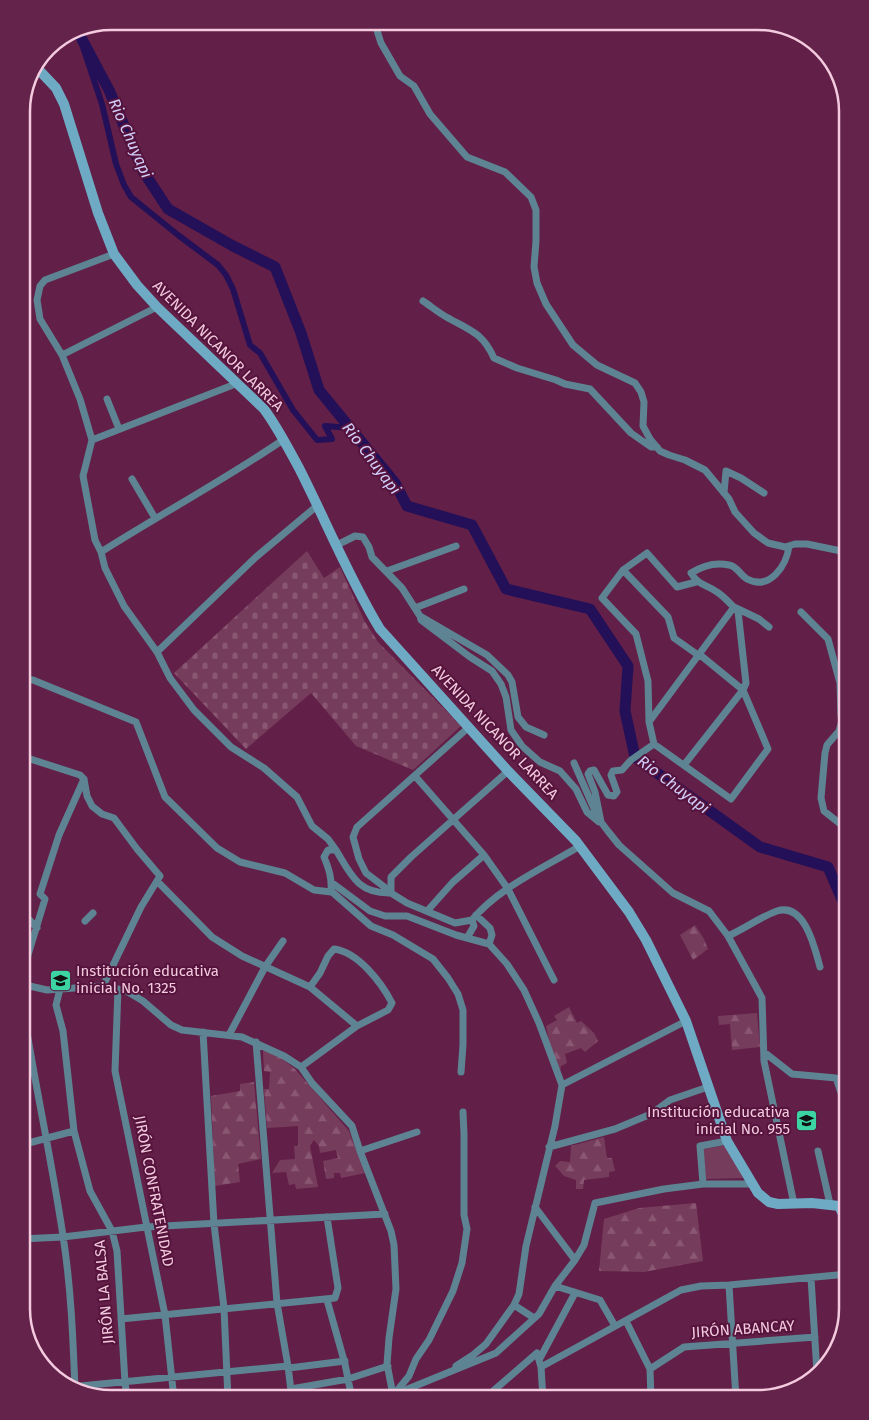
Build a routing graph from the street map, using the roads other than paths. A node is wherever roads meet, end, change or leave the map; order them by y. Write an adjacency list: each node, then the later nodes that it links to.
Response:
1 (377, 30): 12 (street)
2 (40, 72): 3 (main road, AVENIDA NICANOR LARREA)
3 (114, 254): 5 (main road, AVENIDA NICANOR LARREA); 6 (street)
4 (423, 301): 12 (street)
5 (157, 307): 6 (street); 7 (main road, AVENIDA NICANOR LARREA)
6 (62, 355): 10 (street)
7 (238, 383): 9 (street); 11 (main road, AVENIDA NICANOR LARREA)
8 (107, 398): 9 (street)
9 (119, 429): 10 (street)
10 (92, 440): 22 (street)
11 (284, 440): 16 (main road, AVENIDA NICANOR LARREA); 17 (street)
12 (657, 448): 15 (street)
13 (132, 479): 17 (street)
14 (764, 493): 15 (street)
15 (724, 494): 20 (street)
16 (318, 505): 18 (main road, AVENIDA NICANOR LARREA); 32 (street)
17 (155, 518): 22 (street)
18 (337, 545): 24 (street); 38 (main road, AVENIDA NICANOR LARREA)
19 (456, 546): 24 (street)
20 (790, 546): 21 (street); 25 (street)
21 (839, 551)
22 (101, 552): 32 (street)
23 (623, 570): 25 (street); 33 (street); 37 (street)
24 (386, 571): 28 (street)
25 (696, 582): 27 (street)
26 (464, 589): 28 (street)
27 (734, 607): 31 (street); 33 (street); 36 (street)
28 (415, 608): 30 (street)
29 (801, 612): 34 (street)
30 (420, 616): 40 (street); 49 (street)
31 (769, 627)
32 (157, 652): 52 (street)
33 (698, 655): 36 (street); 37 (street)
34 (839, 679)
35 (30, 680): 57 (street)
36 (743, 690): 44 (street); 44 (street)
37 (649, 722): 41 (street)
38 (469, 727): 45 (main road, AVENIDA NICANOR LARREA); 46 (street)
39 (839, 731): 50 (street)
40 (544, 734)
41 (654, 744): 44 (street); 49 (street)
42 (30, 759): 47 (street)
43 (574, 763): 49 (street)
44 (684, 765)
45 (508, 771): 48 (street); 51 (main road, AVENIDA NICANOR LARREA)
46 (415, 776): 48 (street); 58 (street)
47 (84, 779): 54 (street); 64 (street)
48 (454, 820): 53 (street); 58 (street)
49 (601, 822): 65 (street)
50 (839, 823)
51 (580, 846): 56 (street); 78 (main road, AVENIDA NICANOR LARREA)
52 (336, 850): 55 (street); 58 (street)
53 (484, 855): 56 (street); 59 (street)
54 (157, 881): 70 (street); 74 (street)
55 (331, 882): 57 (street); 66 (street)
56 (508, 889): 61 (street); 72 (street)
57 (331, 891): 87 (street)
58 (391, 893): 59 (street)
59 (428, 910): 61 (street)
60 (93, 913): 63 (street)
61 (474, 918): 66 (street); 68 (street)
62 (30, 921): 64 (street)
63 (85, 921)
64 (37, 928): 69 (street)
65 (728, 936): 71 (street); 83 (street)
66 (467, 938): 68 (street)
67 (283, 941): 70 (street)
68 (489, 944): 88 (street)
69 (30, 950)
70 (265, 967): 75 (street); 81 (street)
71 (820, 967)
72 (554, 980)
73 (30, 986): 76 (street)
74 (103, 986): 76 (street); 77 (street)
75 (310, 987): 79 (street); 79 (street)
76 (60, 989): 92 (street, JIRÓN LA BALSA)
77 (118, 989): 80 (street); 109 (street, JIRÓN CONFRATENIDAD)
78 (686, 1021): 88 (street); 89 (main road, AVENIDA NICANOR LARREA)
79 (357, 1026): 85 (street)
80 (203, 1032): 81 (street); 108 (street)
81 (229, 1035): 82 (street)
82 (256, 1042): 85 (street); 107 (street)
83 (764, 1052): 90 (street); 102 (street)
84 (30, 1055): 86 (street)
85 (301, 1067): 99 (street)
86 (32, 1068): 94 (street)
87 (461, 1072)
88 (562, 1085): 97 (street)
89 (708, 1087): 95 (main road, AVENIDA NICANOR LARREA); 97 (street)
90 (839, 1087)
91 (463, 1112): 149 (street)
92 (74, 1130): 94 (street); 110 (street, JIRÓN LA BALSA)
93 (417, 1132): 99 (street)
94 (46, 1139): 96 (street); 111 (street)
95 (727, 1141): 100 (street); 101 (main road, AVENIDA NICANOR LARREA)
96 (30, 1143)
97 (549, 1147): 104 (street)
98 (818, 1150): 103 (street)
99 (360, 1151): 105 (street)
100 (703, 1184): 101 (street); 113 (street)
101 (751, 1184): 102 (main road, AVENIDA NICANOR LARREA)
102 (794, 1204): 103 (main road, AVENIDA NICANOR LARREA)
103 (839, 1205)
104 (535, 1207): 113 (street); 121 (street)
105 (385, 1214): 106 (street); 132 (street)
106 (327, 1217): 107 (street); 119 (street)
107 (270, 1220): 108 (street); 120 (street)
108 (214, 1224): 109 (street); 122 (street)
109 (146, 1228): 110 (street); 123 (street, JIRÓN CONFRATENIDAD)
110 (112, 1230): 111 (street); 125 (street, JIRÓN LA BALSA)
111 (64, 1237): 112 (street); 140 (street)
112 (30, 1239)
113 (575, 1260): 117 (street)
114 (839, 1275): 115 (street)
115 (811, 1278): 116 (street); 128 (street)
116 (729, 1285): 126 (street); 129 (street)
117 (555, 1286): 118 (street); 124 (street)
118 (575, 1292): 127 (street); 134 (street)
119 (327, 1300): 120 (street); 130 (street)
120 (277, 1303): 122 (street); 133 (street)
121 (514, 1305): 124 (street); 138 (street)
122 (224, 1308): 123 (street); 136 (street)
123 (165, 1315): 125 (street); 137 (street, JIRÓN CONFRATENIDAD)
124 (534, 1318): 138 (street)
125 (121, 1319): 141 (street, JIRÓN LA BALSA)
126 (626, 1321): 127 (street); 135 (street)
127 (615, 1326): 134 (street)
128 (814, 1337): 129 (street, JIRÓN ABANCAY); 131 (street)
129 (734, 1343): 135 (street, JIRÓN ABANCAY); 154 (street)
130 (345, 1361): 133 (street); 139 (street)
131 (816, 1365)
132 (388, 1366): 139 (street); 148 (street)
133 (288, 1367): 136 (street); 143 (street)
134 (540, 1367): 151 (street); 152 (street)
135 (650, 1369): 153 (street)
136 (226, 1372): 137 (street); 146 (street)
137 (172, 1377): 141 (street); 145 (street, JIRÓN CONFRATENIDAD)
138 (434, 1378): 150 (street)
139 (348, 1379): 143 (street); 147 (street)
140 (74, 1381)
141 (124, 1382): 142 (street); 144 (street, JIRÓN LA BALSA)
142 (85, 1386)
143 (291, 1389)
144 (125, 1390)
145 (173, 1390)
146 (227, 1390)
147 (350, 1390)
148 (391, 1390)
149 (397, 1390)
150 (407, 1390)
151 (494, 1390)
152 (543, 1390)
153 (651, 1390)
154 (736, 1390)

